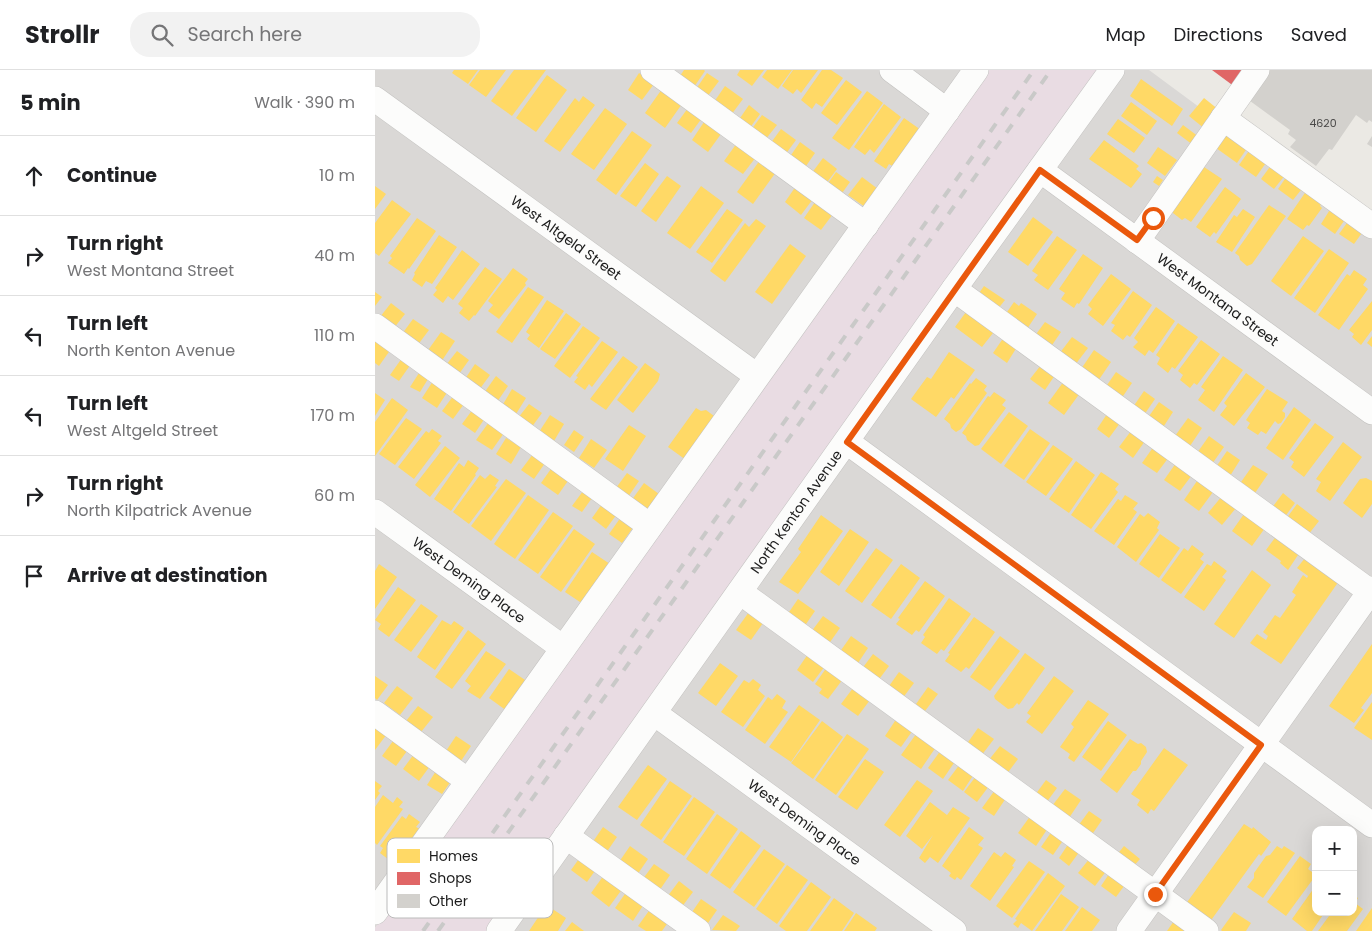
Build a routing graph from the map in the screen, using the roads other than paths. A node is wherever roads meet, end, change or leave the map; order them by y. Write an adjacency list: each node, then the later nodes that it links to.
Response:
1 (653, 70): 10 (street)
2 (892, 70): 7 (street)
3 (976, 70): 7 (street)
4 (1112, 70): 9 (street, North Kenton Avenue)
5 (1257, 70): 8 (street)
6 (375, 99): 15 (street, West Altgeld Street)
7 (947, 111): 10 (street)
8 (1223, 118): 11 (street); 12 (street)
9 (1040, 170): 12 (street, West Montana Street); 13 (street, North Kenton Avenue)
10 (865, 225): 15 (street)
11 (1372, 226)
12 (1137, 240): 16 (street, West Montana Street)
13 (954, 289): 17 (street, North Kenton Avenue); 20 (street)
14 (375, 326): 19 (street)
15 (757, 376): 19 (street)
16 (1372, 412)
17 (847, 442): 21 (street, North Kenton Avenue); 25 (street)
18 (375, 512): 22 (street, West Deming Place)
19 (650, 526): 22 (street)
20 (1371, 591): 25 (street)
21 (740, 592): 24 (street, North Kenton Avenue); 31 (street)
22 (563, 648): 26 (street)
23 (375, 713): 26 (street)
24 (654, 713): 28 (street, North Kenton Avenue); 37 (street, West Deming Place)
25 (1261, 745): 27 (street); 31 (street)
26 (468, 781): 29 (street)
27 (1372, 825)
28 (566, 836): 30 (street, North Kenton Avenue); 36 (street)
29 (428, 838)
30 (553, 854)
31 (1155, 894): 38 (street); 39 (street)
32 (387, 895): 33 (street)
33 (375, 912)
34 (508, 918): 35 (street, North Kenton Avenue)
35 (499, 931)
36 (698, 931)
37 (954, 931)
38 (1129, 931)
39 (1206, 931)

